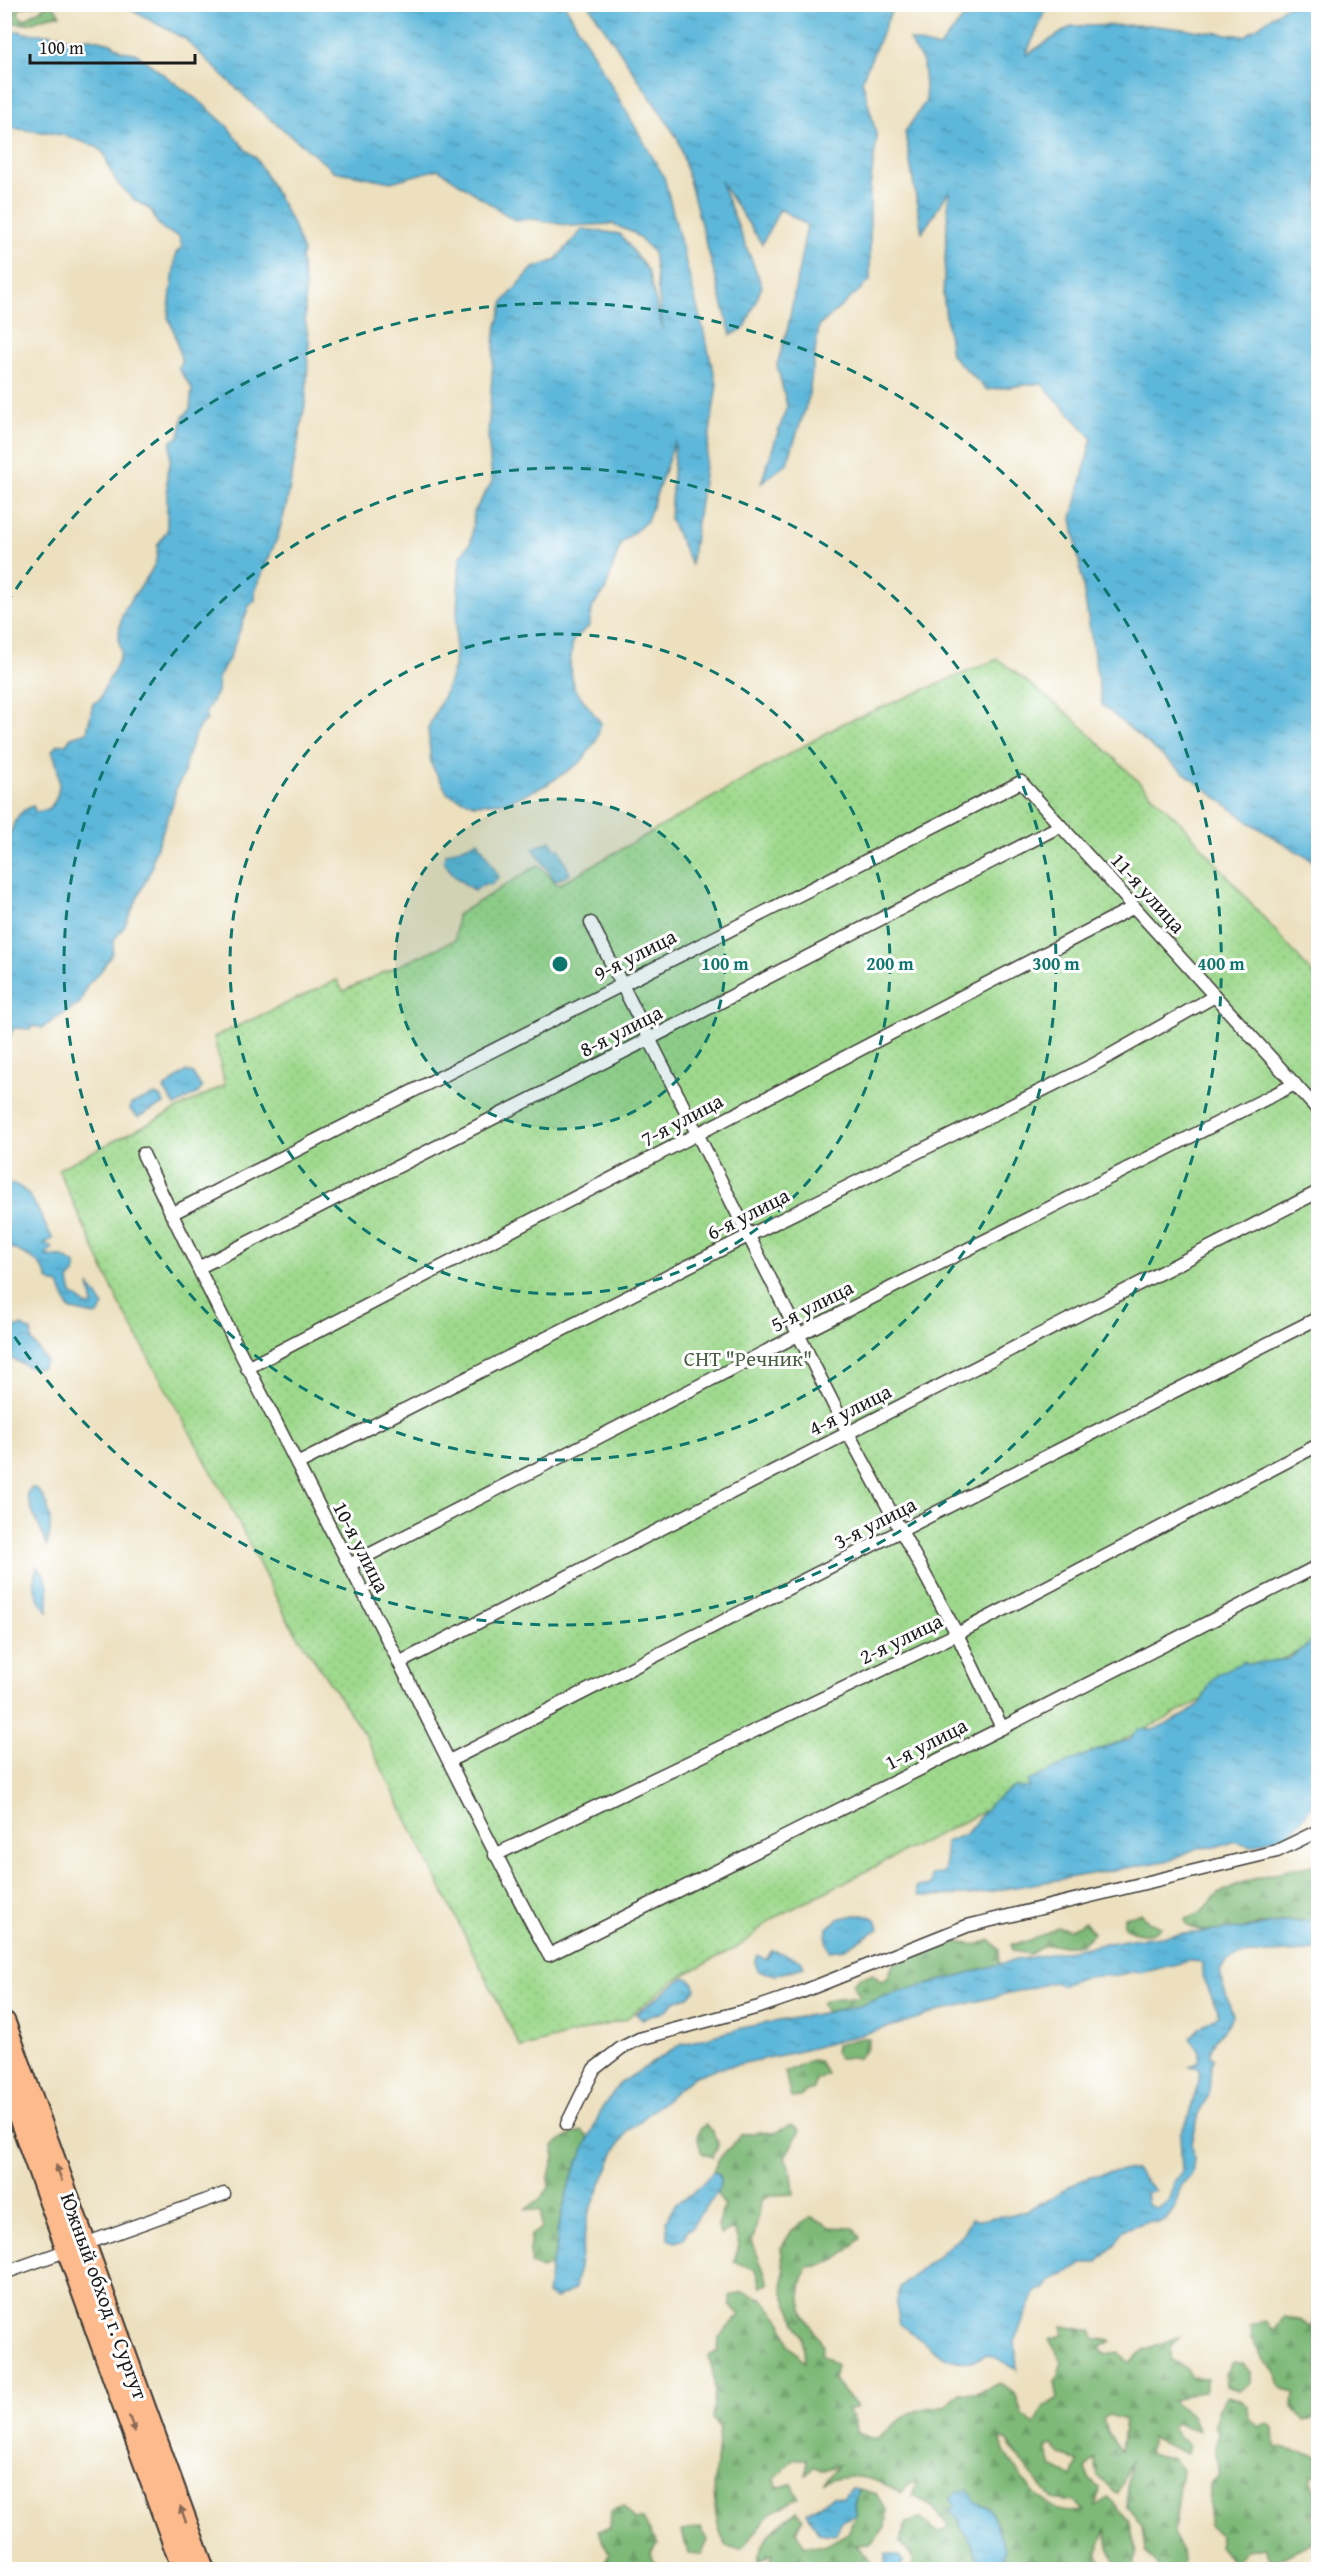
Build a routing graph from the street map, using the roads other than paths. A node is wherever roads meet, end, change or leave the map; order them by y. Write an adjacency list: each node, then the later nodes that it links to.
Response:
1 (1020, 782): 2 (street, 11-я улица); 5 (street, 9-я улица)
2 (1060, 826): 3 (street, 11-я улица); 7 (street, 8-я улица)
3 (1134, 907): 6 (street, 11-я улица); 10 (street, 7-я улица)
4 (591, 922): 5 (street)
5 (622, 984): 7 (street); 13 (street, 9-я улица)
6 (1215, 996): 8 (street, 11-я улица); 14 (street, 6-я улица)
7 (649, 1039): 10 (street); 15 (street, 8-я улица)
8 (1295, 1084): 9 (street, 11-я улица); 17 (street, 5-я улица)
9 (1318, 1110)
10 (696, 1134): 14 (street); 18 (street, 7-я улица)
11 (143, 1154): 13 (street, 10-я улица)
12 (1318, 1192): 19 (street, 4-я улица)
13 (171, 1214): 15 (street, 10-я улица)
14 (748, 1236): 17 (street); 21 (street, 6-я улица)
15 (198, 1268): 18 (street, 10-я улица)
16 (1318, 1318): 22 (street, 3-я улица)
17 (798, 1335): 19 (street); 23 (street, 5-я улица)
18 (247, 1368): 21 (street, 10-я улица)
19 (848, 1433): 22 (street); 26 (street, 4-я улица)
20 (1318, 1445): 25 (street, 2-я улица)
21 (297, 1464): 23 (street, 10-я улица)
22 (900, 1532): 25 (street); 28 (street, 3-я улица)
23 (349, 1565): 26 (street, 10-я улица)
24 (1318, 1566): 27 (street, 1-я улица)
25 (957, 1634): 27 (street); 30 (street, 2-я улица)
26 (399, 1663): 28 (street, 10-я улица)
27 (1002, 1728): 31 (street, 1-я улица)
28 (449, 1761): 30 (street, 10-я улица)
29 (1318, 1831): 34 (street)
30 (495, 1856): 31 (street, 10-я улица)
31 (549, 1955)
32 (4, 2023): 36 (highway, Южный обход г. Сургут, one-way to 32)
33 (4, 2073): 36 (highway, Южный обход г. Сургут)
34 (567, 2124)
35 (224, 2194): 36 (street)
36 (77, 2247): 37 (street); 38 (highway, Южный обход г. Сургут, one-way to 38); 39 (highway, Южный обход г. Сургут, one-way to 36)
37 (4, 2273)
38 (184, 2570)
39 (203, 2570)

